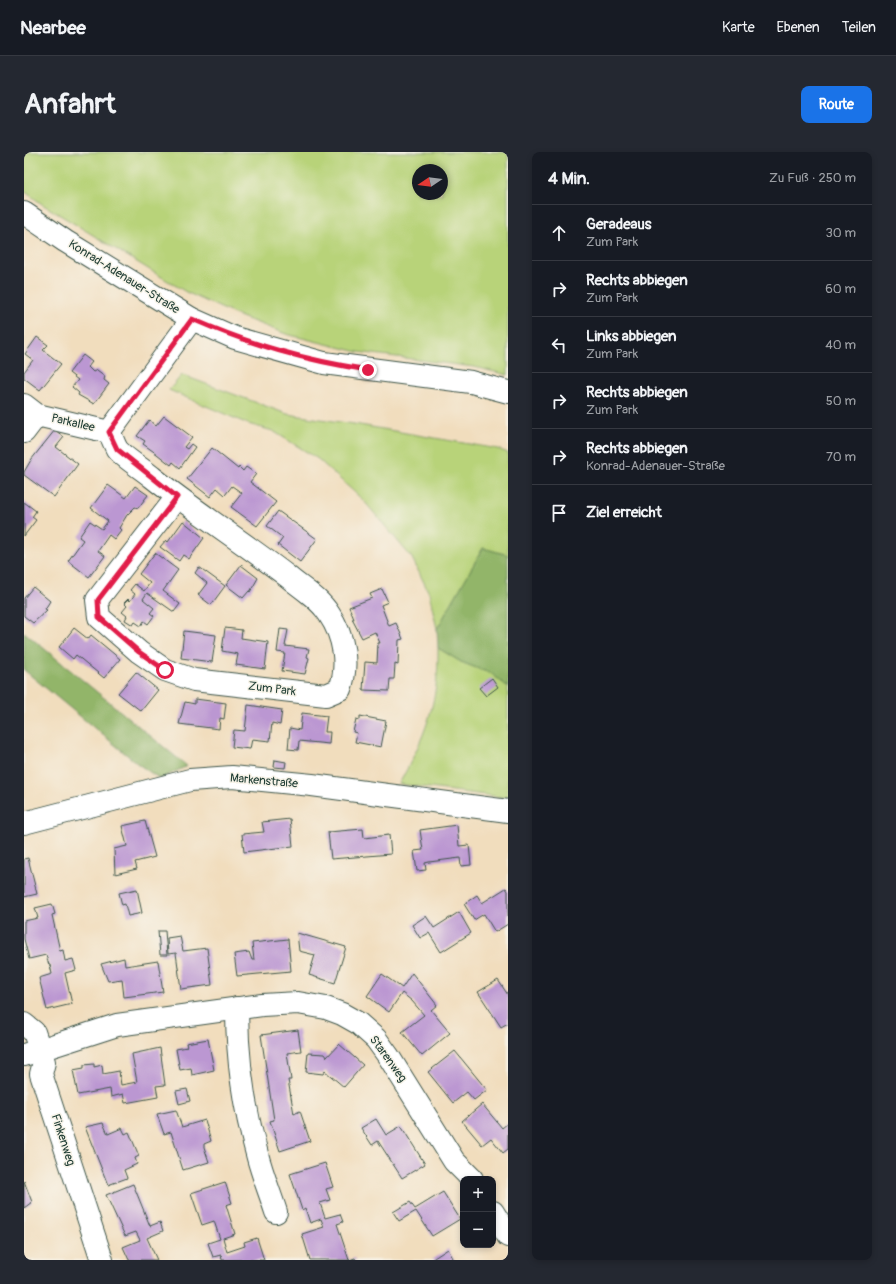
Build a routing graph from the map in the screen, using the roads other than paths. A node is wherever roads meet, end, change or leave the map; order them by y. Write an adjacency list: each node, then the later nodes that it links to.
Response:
1 (24, 213): 2 (street, Konrad-Adenauer-Straße)
2 (192, 319): 3 (street, Konrad-Adenauer-Straße); 6 (street)
3 (508, 392)
4 (31, 410): 5 (street, Parkallee); 6 (street, Parkallee)
5 (24, 432)
6 (109, 432): 7 (street, Zum Park)
7 (177, 497): 7 (street, Zum Park)
8 (508, 811): 9 (street, Markenstraße)
9 (24, 823)
10 (237, 1008): 12 (street, Starenweg); 13 (street, Starenweg); 14 (street)
11 (24, 1024): 12 (street, Finkenweg)
12 (32, 1052): 17 (street, Finkenweg)
13 (469, 1176)
14 (276, 1212)
15 (496, 1217): 16 (street)
16 (508, 1236)
17 (102, 1260)

